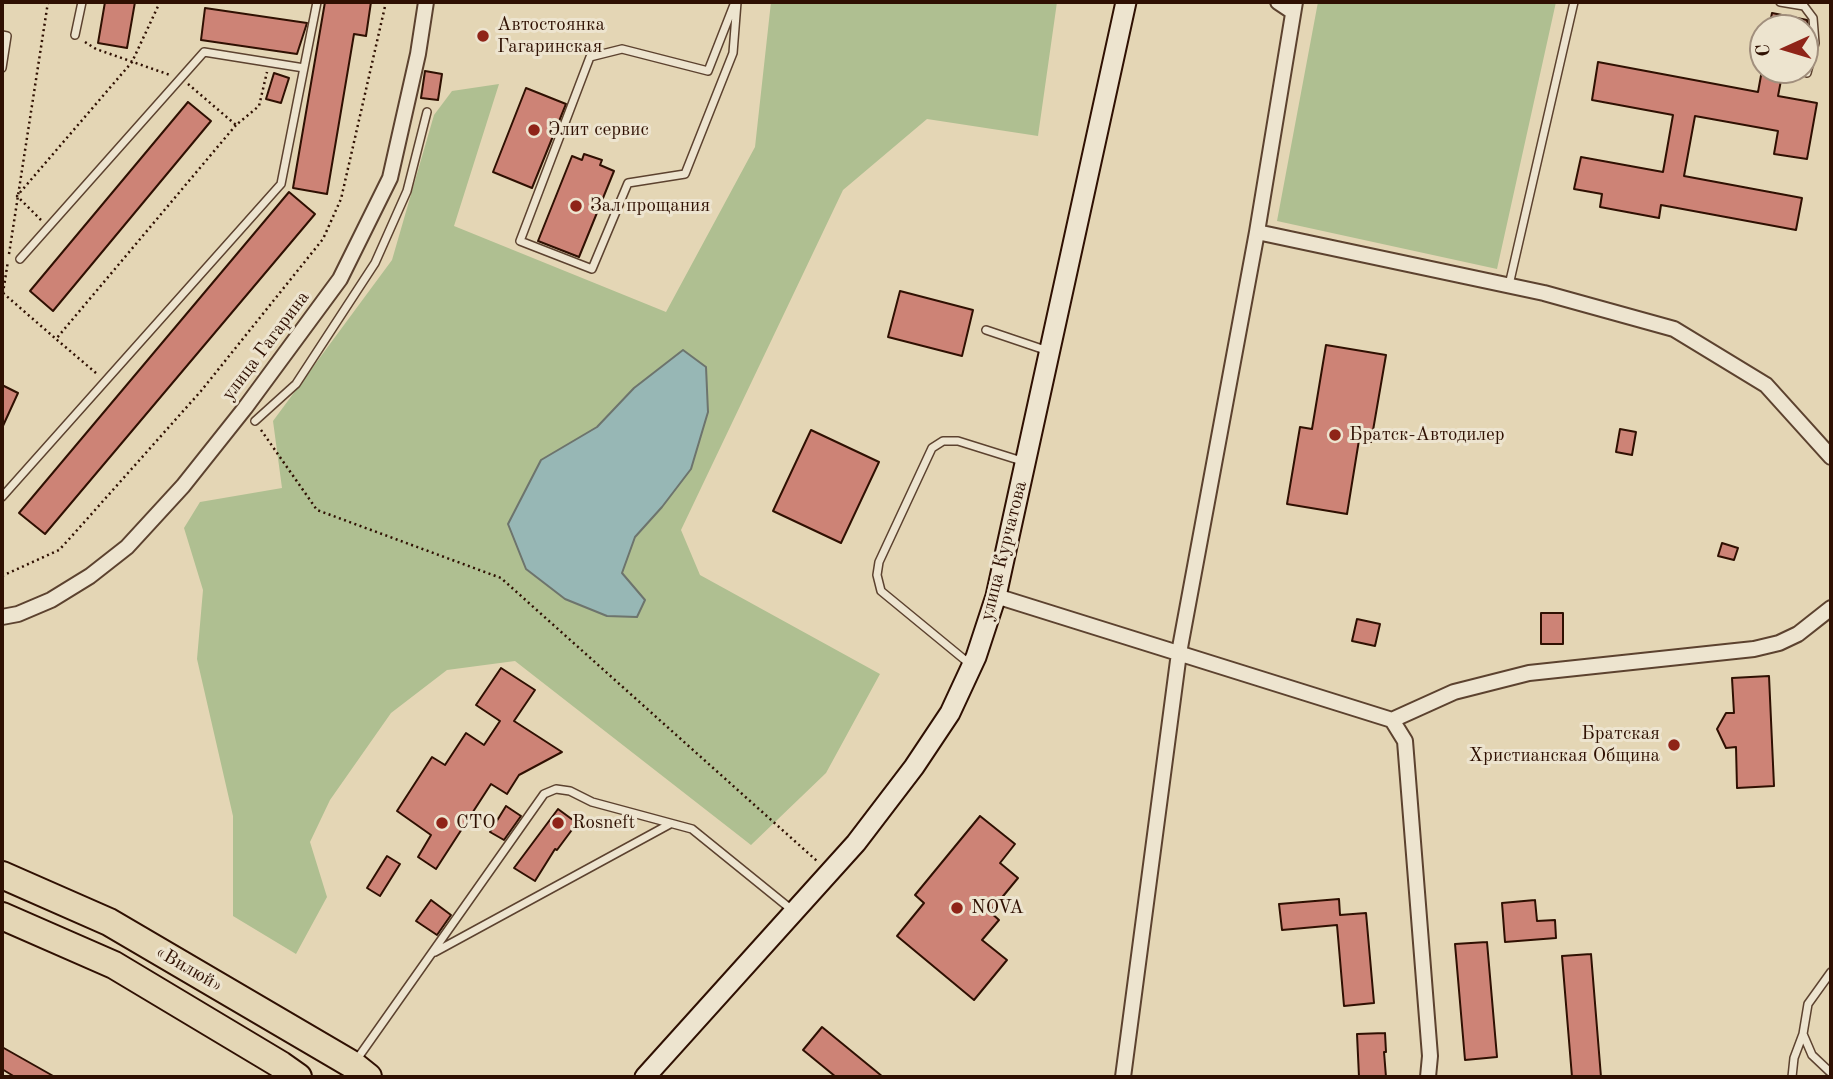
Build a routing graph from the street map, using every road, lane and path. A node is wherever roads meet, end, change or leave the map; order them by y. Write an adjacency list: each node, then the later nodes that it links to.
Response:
1 (48, 2): 20 (path)
2 (82, 2): 15 (lane)
3 (160, 2): 20 (path)
4 (317, 2): 17 (lane)
5 (386, 2): 35 (path)
6 (426, 2): 38 (street, улица Гагарина)
7 (736, 2): 7 (lane)
8 (1126, 2): 29 (main road, улица Курчатова)
9 (1278, 2): 12 (street)
10 (1574, 2): 24 (lane)
11 (1780, 2): 13 (lane)
12 (1294, 7): 22 (street)
13 (1810, 14)
14 (2, 35): 16 (lane)
15 (75, 35)
16 (2, 68)
17 (304, 68): 21 (lane); 30 (lane)
18 (427, 112): 31 (lane)
19 (236, 125): 28 (path)
20 (17, 196): 21 (path); 25 (path)
21 (48, 228): 23 (lane)
22 (1256, 232): 24 (street); 39 (street)
23 (20, 259)
24 (1509, 285): 32 (street)
25 (3, 293): 26 (path); 28 (path)
26 (2, 299)
27 (986, 330): 29 (lane)
28 (56, 339): 30 (path)
29 (1049, 352): 33 (main road, улица Курчатова)
30 (106, 381): 34 (lane)
31 (255, 421): 43 (path)
32 (1831, 457)
33 (1025, 463): 36 (main road, улица Курчатова); 40 (lane)
34 (2, 497)
35 (2, 576)
36 (996, 596): 39 (street); 40 (main road, улица Курчатова)
37 (1831, 609): 41 (street)
38 (2, 617)
39 (1179, 653): 41 (street); 54 (street)
40 (972, 666): 43 (main road, улица Курчатова)
41 (1392, 720): 55 (street)
42 (671, 824): 45 (lane); 47 (lane); 47 (lane)
43 (830, 873): 45 (main road, улица Курчатова)
44 (2, 875): 50 (highway, «Вилюй»)
45 (794, 911): 53 (main road, улица Курчатова)
46 (2, 916): 52 (highway, «Вилюй»)
47 (432, 953): 50 (lane)
48 (1831, 972): 49 (lane)
49 (1802, 1034): 51 (lane); 56 (lane)
50 (360, 1071)
51 (1831, 1073)
52 (298, 1077)
53 (645, 1077)
54 (1123, 1077)
55 (1429, 1077)
56 (1792, 1077)

